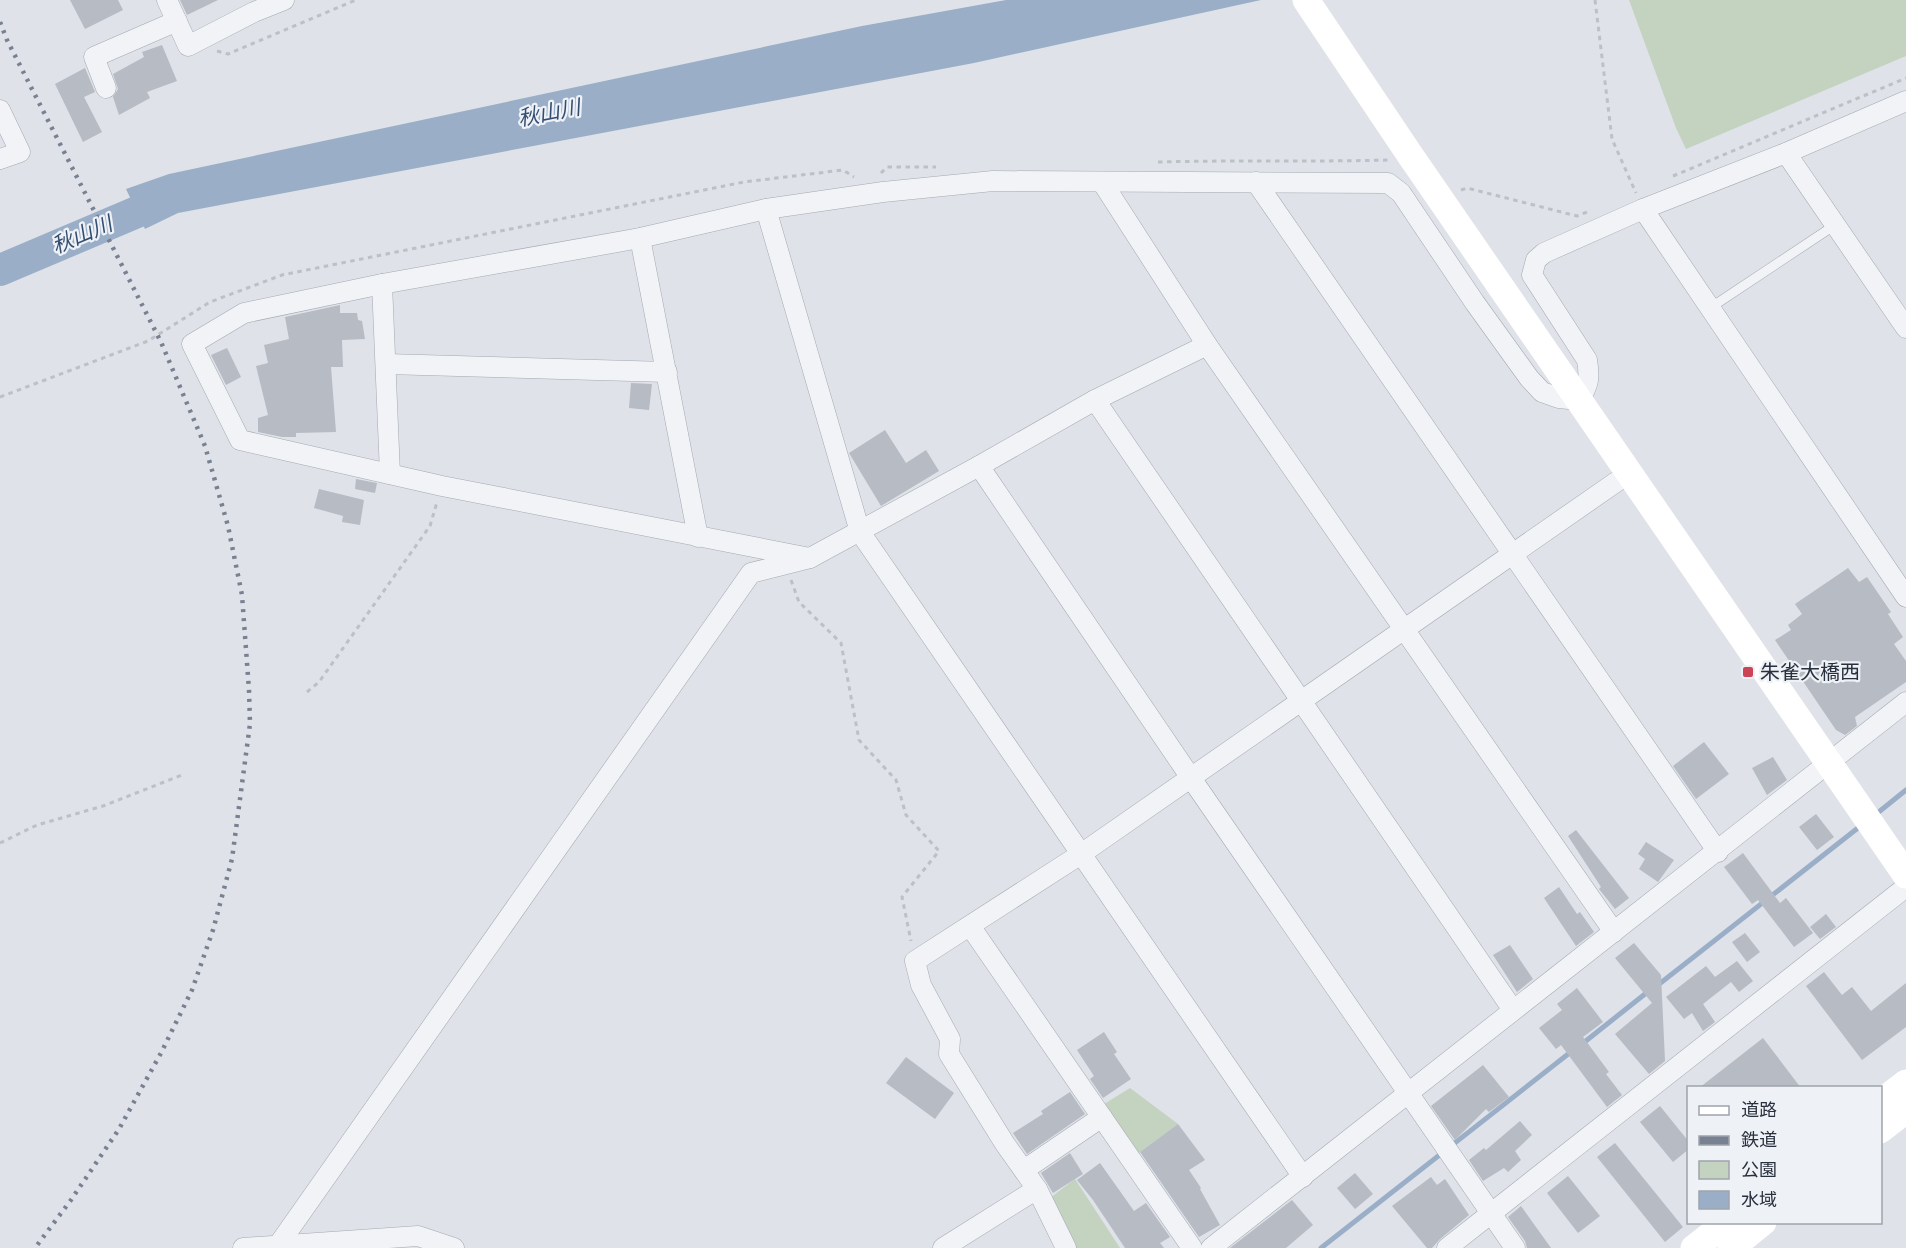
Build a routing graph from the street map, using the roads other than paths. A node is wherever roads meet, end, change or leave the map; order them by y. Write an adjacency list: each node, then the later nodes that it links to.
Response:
1 (167, 0): 4 (street)
2 (284, 0): 4 (street)
3 (1306, 0): 23 (street)
4 (177, 21): 5 (street)
5 (106, 88)
6 (1906, 101): 8 (street)
7 (0, 110): 9 (street)
8 (1786, 153): 13 (street); 14 (street)
9 (0, 159)
10 (1102, 182): 11 (street); 12 (street); 19 (street)
11 (1256, 182): 23 (street); 29 (street)
12 (766, 209): 15 (street); 27 (street)
13 (1643, 209): 17 (street); 23 (street)
14 (1835, 225): 17 (lane); 18 (street)
15 (640, 238): 16 (street); 21 (street)
16 (382, 284): 20 (street); 26 (street)
17 (1710, 308): 31 (street)
18 (1906, 328)
19 (1207, 345): 22 (street); 32 (street)
20 (386, 364): 21 (street); 26 (street)
21 (667, 372): 28 (street)
22 (1095, 400): 24 (street); 33 (street)
23 (1579, 400): 25 (street)
24 (979, 466): 27 (street); 36 (street)
25 (1629, 473): 29 (street); 35 (street)
26 (390, 474): 28 (street)
27 (860, 532): 30 (street); 38 (street)
28 (698, 537): 30 (street)
29 (1512, 555): 32 (street); 37 (street)
30 (810, 558): 56 (street)
31 (1906, 597)
32 (1404, 628): 33 (street); 42 (street)
33 (1300, 700): 36 (street); 43 (street)
34 (1906, 702): 35 (street)
35 (1828, 762): 37 (street); 39 (street)
36 (1191, 778): 38 (street); 45 (street)
37 (1718, 852): 42 (street)
38 (1081, 854): 41 (street); 51 (street)
39 (1906, 875)
40 (1906, 887): 53 (street)
41 (970, 926): 48 (street); 50 (street)
42 (1614, 932): 43 (street)
43 (1513, 1010): 45 (street)
44 (1906, 1083): 46 (street)
45 (1410, 1093): 51 (street); 53 (street)
46 (1882, 1102)
47 (1906, 1110): 49 (street)
48 (1102, 1117): 50 (street); 61 (street)
49 (1882, 1129)
50 (1024, 1170): 52 (street)
51 (1303, 1178): 62 (street)
52 (1037, 1189): 59 (street); 60 (street)
53 (1491, 1213): 63 (street); 64 (street)
54 (1724, 1224): 65 (street)
55 (1761, 1224): 66 (street)
56 (279, 1244): 57 (street); 58 (street)
57 (243, 1248)
58 (454, 1248)
59 (944, 1248)
60 (1066, 1248)
61 (1192, 1248)
62 (1211, 1248)
63 (1447, 1248)
64 (1515, 1248)
65 (1694, 1248)
66 (1731, 1248)

